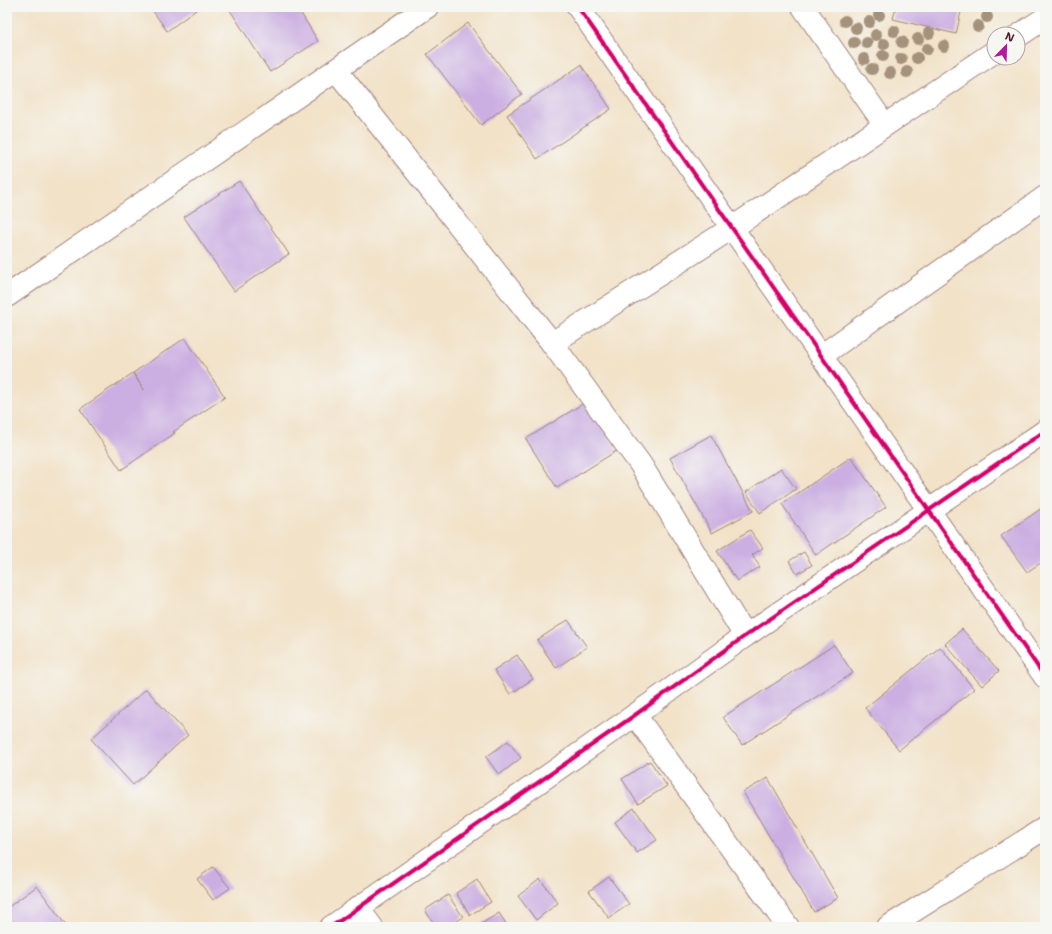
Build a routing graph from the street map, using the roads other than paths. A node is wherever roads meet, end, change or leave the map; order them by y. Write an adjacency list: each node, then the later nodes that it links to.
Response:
1 (427, 7): 7 (street)
2 (578, 7): 10 (street)
3 (803, 7): 8 (street)
4 (1045, 18): 5 (street)
5 (1026, 31)
6 (986, 57): 8 (street)
7 (336, 70): 11 (street); 12 (street)
8 (885, 125): 10 (street)
9 (1045, 197): 13 (street)
10 (732, 228): 12 (street); 13 (street)
11 (7, 296)
12 (552, 343): 16 (street)
13 (821, 356): 15 (street)
14 (1045, 431): 15 (street)
15 (929, 511): 16 (street); 17 (street)
16 (745, 636): 18 (street)
17 (1045, 677)
18 (636, 715): 20 (street); 23 (street)
19 (1045, 828): 24 (street)
20 (358, 908): 21 (street); 22 (street)
21 (331, 927)
22 (372, 927)
23 (788, 927)
24 (888, 927)

